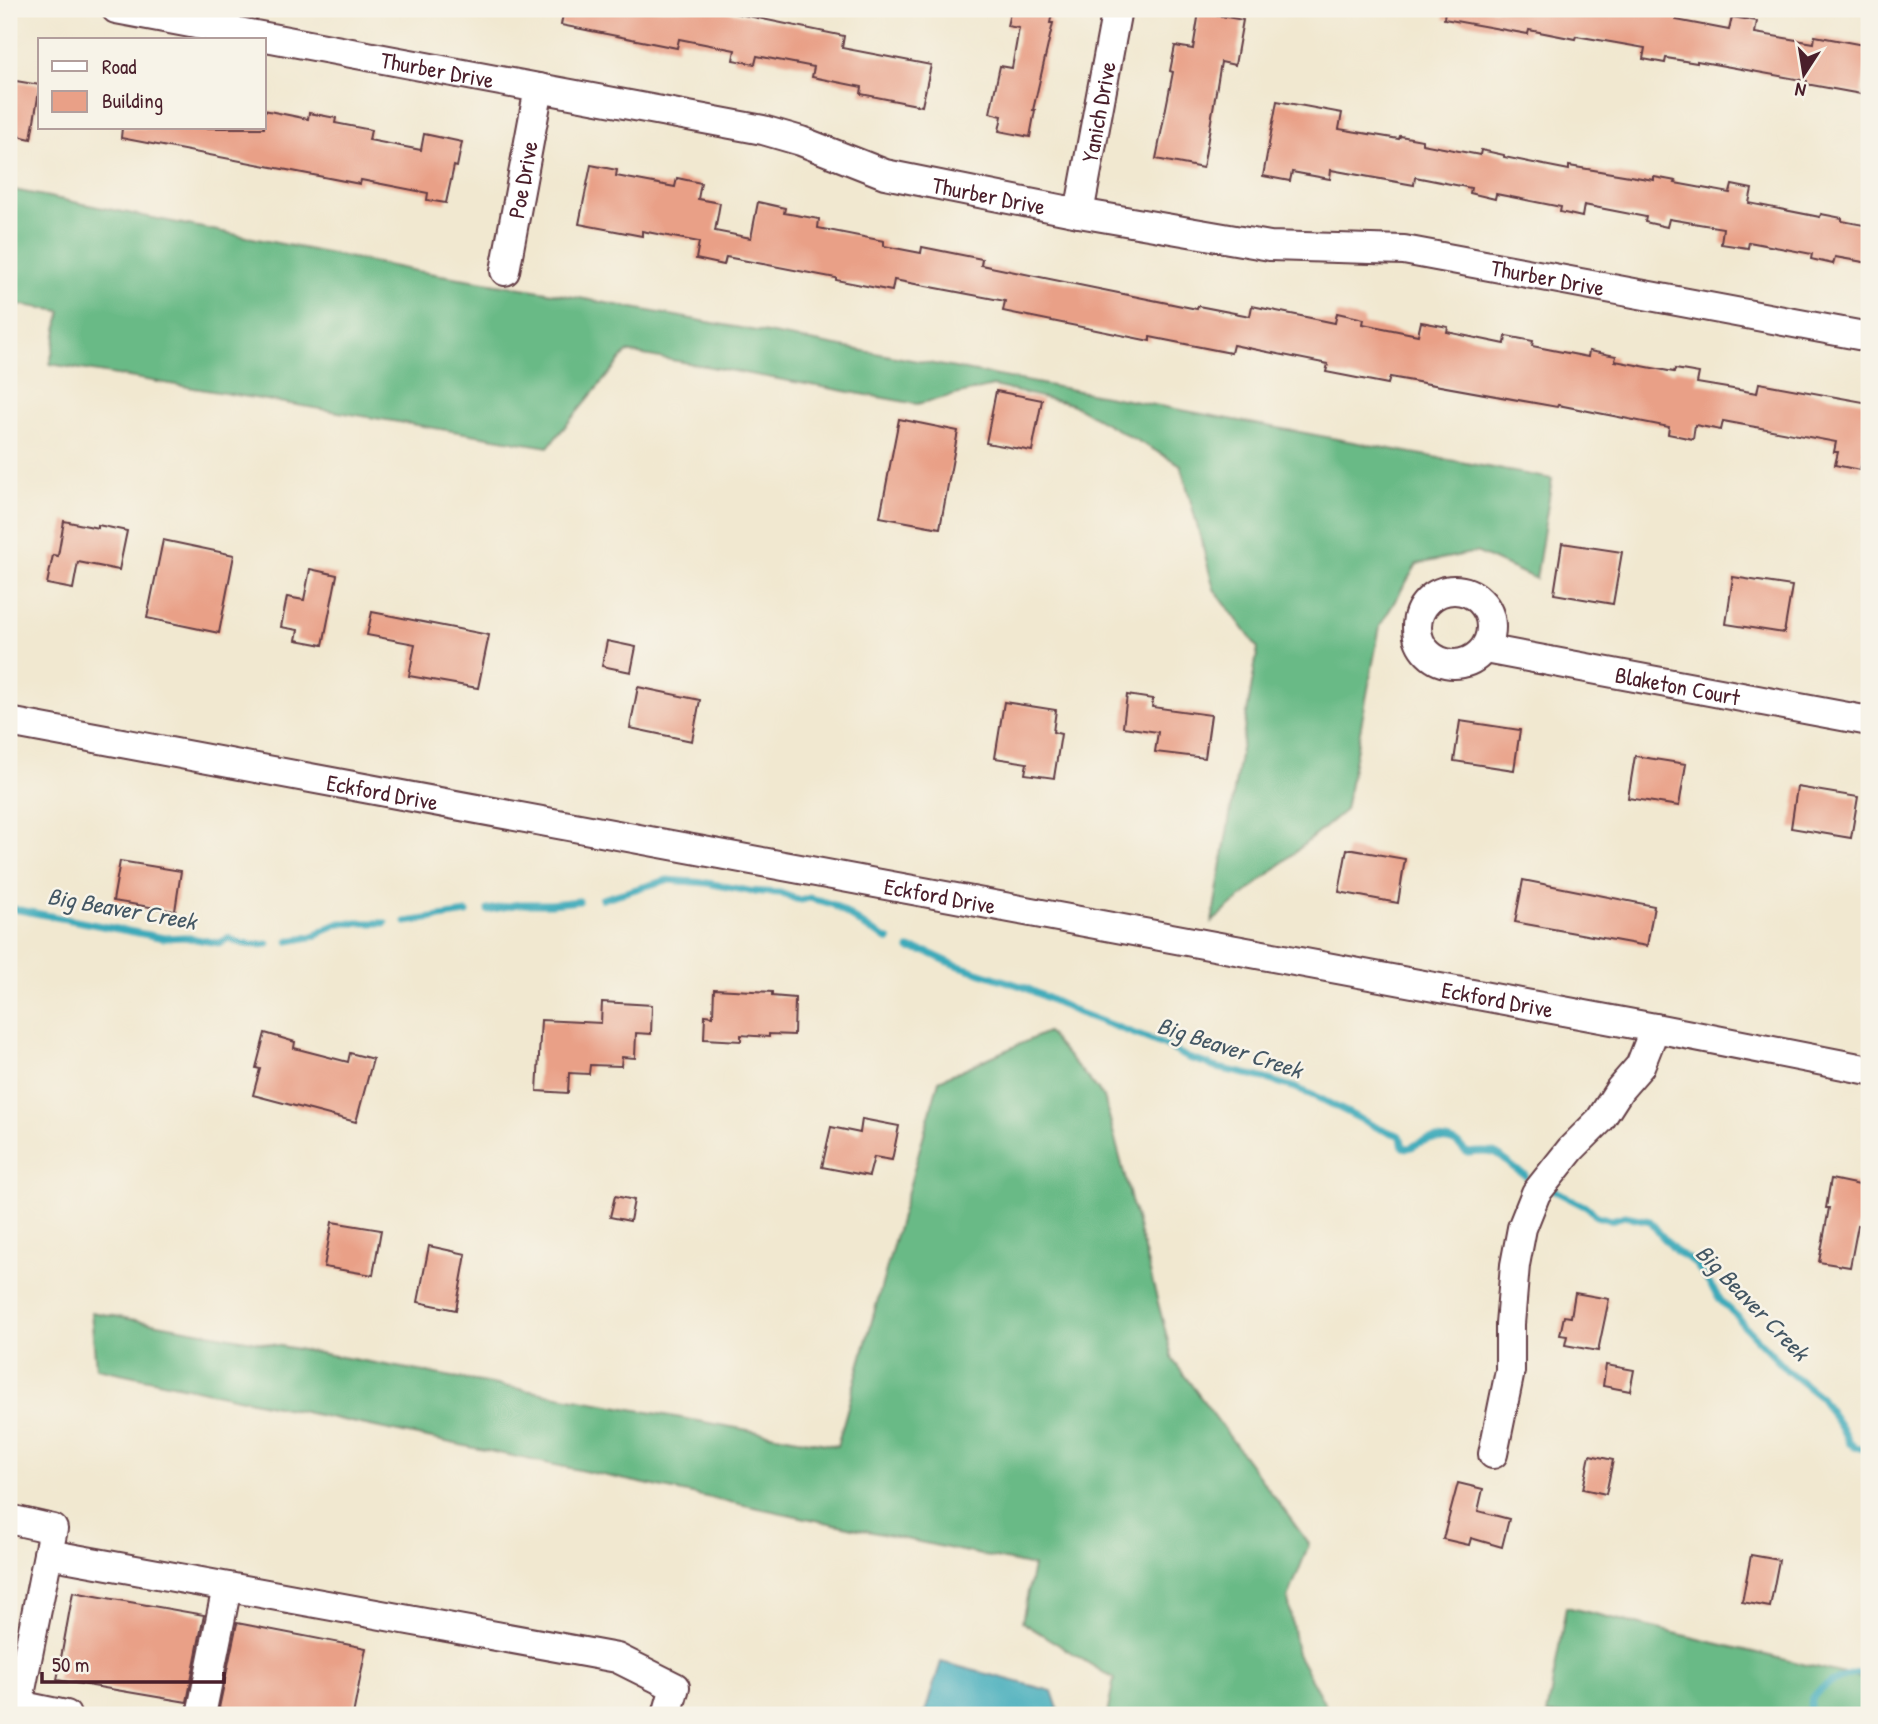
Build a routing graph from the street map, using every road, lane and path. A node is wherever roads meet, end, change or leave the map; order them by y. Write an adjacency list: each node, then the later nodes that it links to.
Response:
1 (116, 9): 3 (street, Thurber Drive)
2 (1117, 9): 4 (street, Yanich Drive)
3 (539, 88): 4 (street, Thurber Drive); 5 (street, Poe Drive)
4 (1079, 213): 6 (street, Thurber Drive)
5 (505, 271)
6 (1869, 337)
7 (1485, 649): 8 (street, Blaketon Court)
8 (1869, 721)
9 (9, 722): 10 (street, Eckford Drive)
10 (1655, 1028): 11 (street, Eckford Drive); 12 (street)
11 (1869, 1070)
12 (1493, 1454)
13 (9, 1519): 14 (street)
14 (48, 1554): 15 (street); 16 (street)
15 (227, 1587): 18 (street); 19 (street)
16 (13, 1704): 17 (street)
17 (66, 1715)
18 (201, 1715)
19 (667, 1715)

